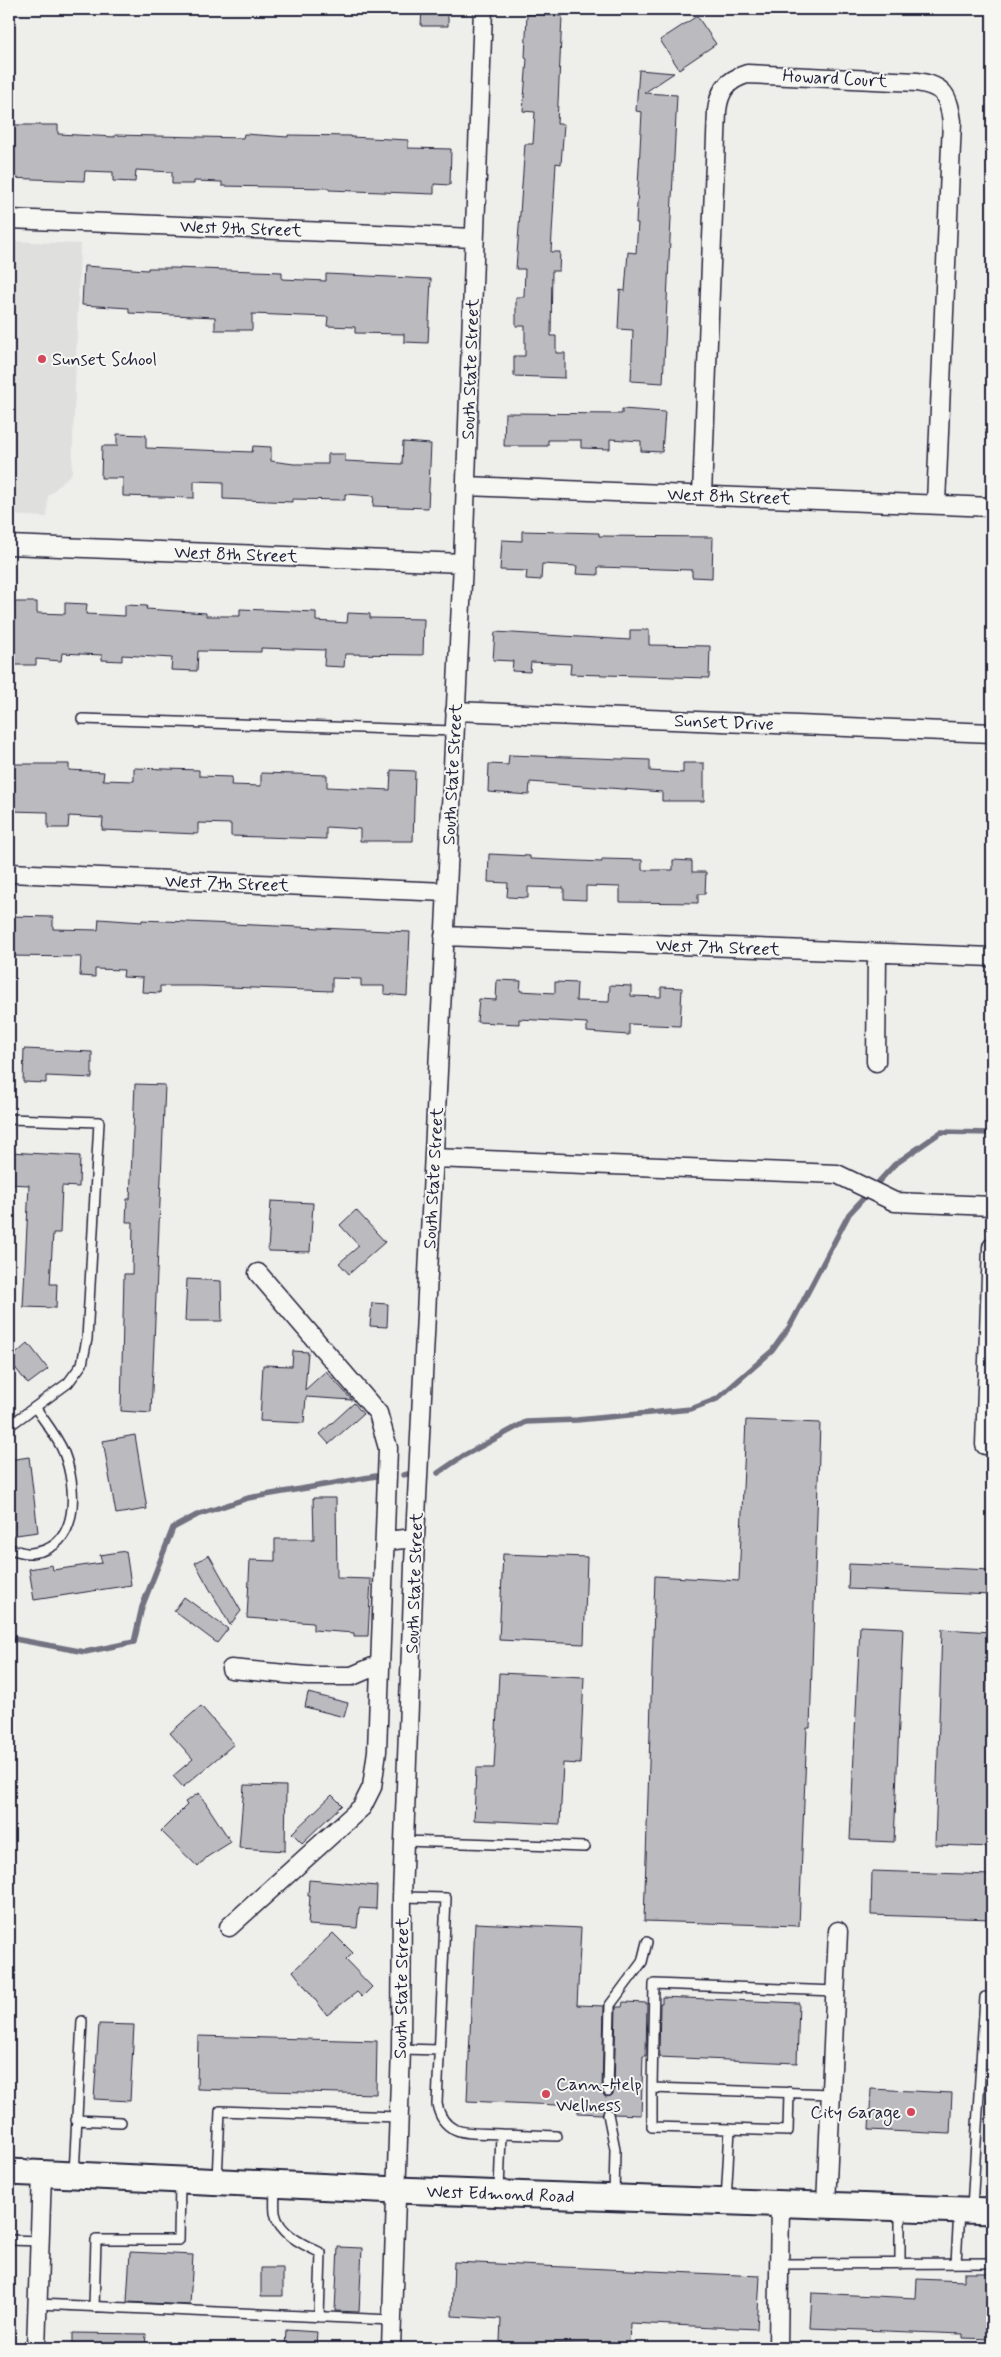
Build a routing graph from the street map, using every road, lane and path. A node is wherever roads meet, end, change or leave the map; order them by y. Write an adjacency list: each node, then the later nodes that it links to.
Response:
1 (483, 9): 3 (street, South State Street)
2 (9, 219): 3 (street, West 9th Street)
3 (474, 238): 4 (street, South State Street)
4 (466, 486): 5 (street, West 8th Street); 9 (street, South State Street)
5 (702, 495): 6 (street, West 8th Street); 6 (street, Howard Court)
6 (936, 504): 7 (street, West 8th Street)
7 (992, 507)
8 (9, 545): 9 (street, West 8th Street)
9 (463, 563): 10 (street, South State Street)
10 (455, 712): 12 (street, South State Street); 13 (street, Sunset Drive)
11 (82, 719): 12 (lane)
12 (454, 731): 15 (street, South State Street)
13 (992, 733)
14 (9, 874): 15 (street, West 7th Street)
15 (446, 892): 16 (street, South State Street)
16 (444, 936): 17 (street, West 7th Street); 21 (street, South State Street)
17 (878, 953): 18 (street, West 7th Street); 19 (street)
18 (992, 957)
19 (876, 1062)
20 (9, 1118): 25 (lane)
21 (434, 1158): 22 (street); 28 (street, South State Street)
22 (992, 1206)
23 (992, 1247): 27 (street)
24 (258, 1273): 29 (street)
25 (35, 1407): 26 (lane); 30 (lane)
26 (9, 1426)
27 (992, 1445)
28 (416, 1538): 29 (street); 33 (street, South State Street)
29 (385, 1541): 31 (street)
30 (9, 1549)
31 (380, 1664): 32 (street); 36 (street)
32 (231, 1669)
33 (404, 1841): 34 (lane); 35 (street, South State Street)
34 (585, 1847)
35 (402, 1897): 42 (street, South State Street); 43 (lane)
36 (229, 1926)
37 (838, 1931): 39 (street)
38 (647, 1942): 45 (lane)
39 (836, 1991): 44 (lane); 47 (street)
40 (985, 1997): 68 (lane)
41 (82, 2021): 50 (lane)
42 (401, 2049): 43 (lane); 49 (street, South State Street)
43 (440, 2050): 53 (lane)
44 (652, 2088): 46 (lane); 52 (lane)
45 (608, 2090)
46 (789, 2092): 47 (lane); 52 (lane)
47 (831, 2094): 66 (street)
48 (608, 2114): 63 (lane)
49 (398, 2117): 59 (lane); 61 (street, South State Street)
50 (76, 2120): 51 (lane); 57 (lane)
51 (121, 2122)
52 (730, 2129): 64 (lane)
53 (501, 2134): 54 (lane); 62 (lane)
54 (557, 2136)
55 (9, 2172): 56 (main road, West Edmond Road)
56 (42, 2174): 57 (main road, West Edmond Road); 70 (street)
57 (74, 2175): 58 (main road, West Edmond Road)
58 (180, 2180): 59 (main road, West Edmond Road); 76 (lane)
59 (217, 2182): 60 (main road, West Edmond Road)
60 (275, 2185): 61 (main road, West Edmond Road); 77 (lane)
61 (396, 2190): 62 (main road, West Edmond Road); 78 (street, South State Street)
62 (499, 2194): 63 (main road, West Edmond Road)
63 (614, 2197): 64 (main road, West Edmond Road)
64 (726, 2201): 65 (main road, West Edmond Road)
65 (780, 2203): 66 (main road, West Edmond Road); 73 (street)
66 (826, 2205): 67 (main road, West Edmond Road)
67 (900, 2208): 68 (main road, West Edmond Road); 74 (lane)
68 (975, 2211): 71 (lane)
69 (9, 2240): 70 (lane)
70 (40, 2241): 75 (street)
71 (956, 2263): 72 (lane); 74 (lane)
72 (992, 2263)
73 (779, 2264): 74 (lane); 81 (street)
74 (900, 2264)
75 (38, 2304): 76 (lane); 79 (street)
76 (94, 2307): 77 (lane)
77 (319, 2317): 78 (lane)
78 (392, 2320): 80 (street, South State Street)
79 (36, 2348)
80 (391, 2348)
81 (778, 2348)

